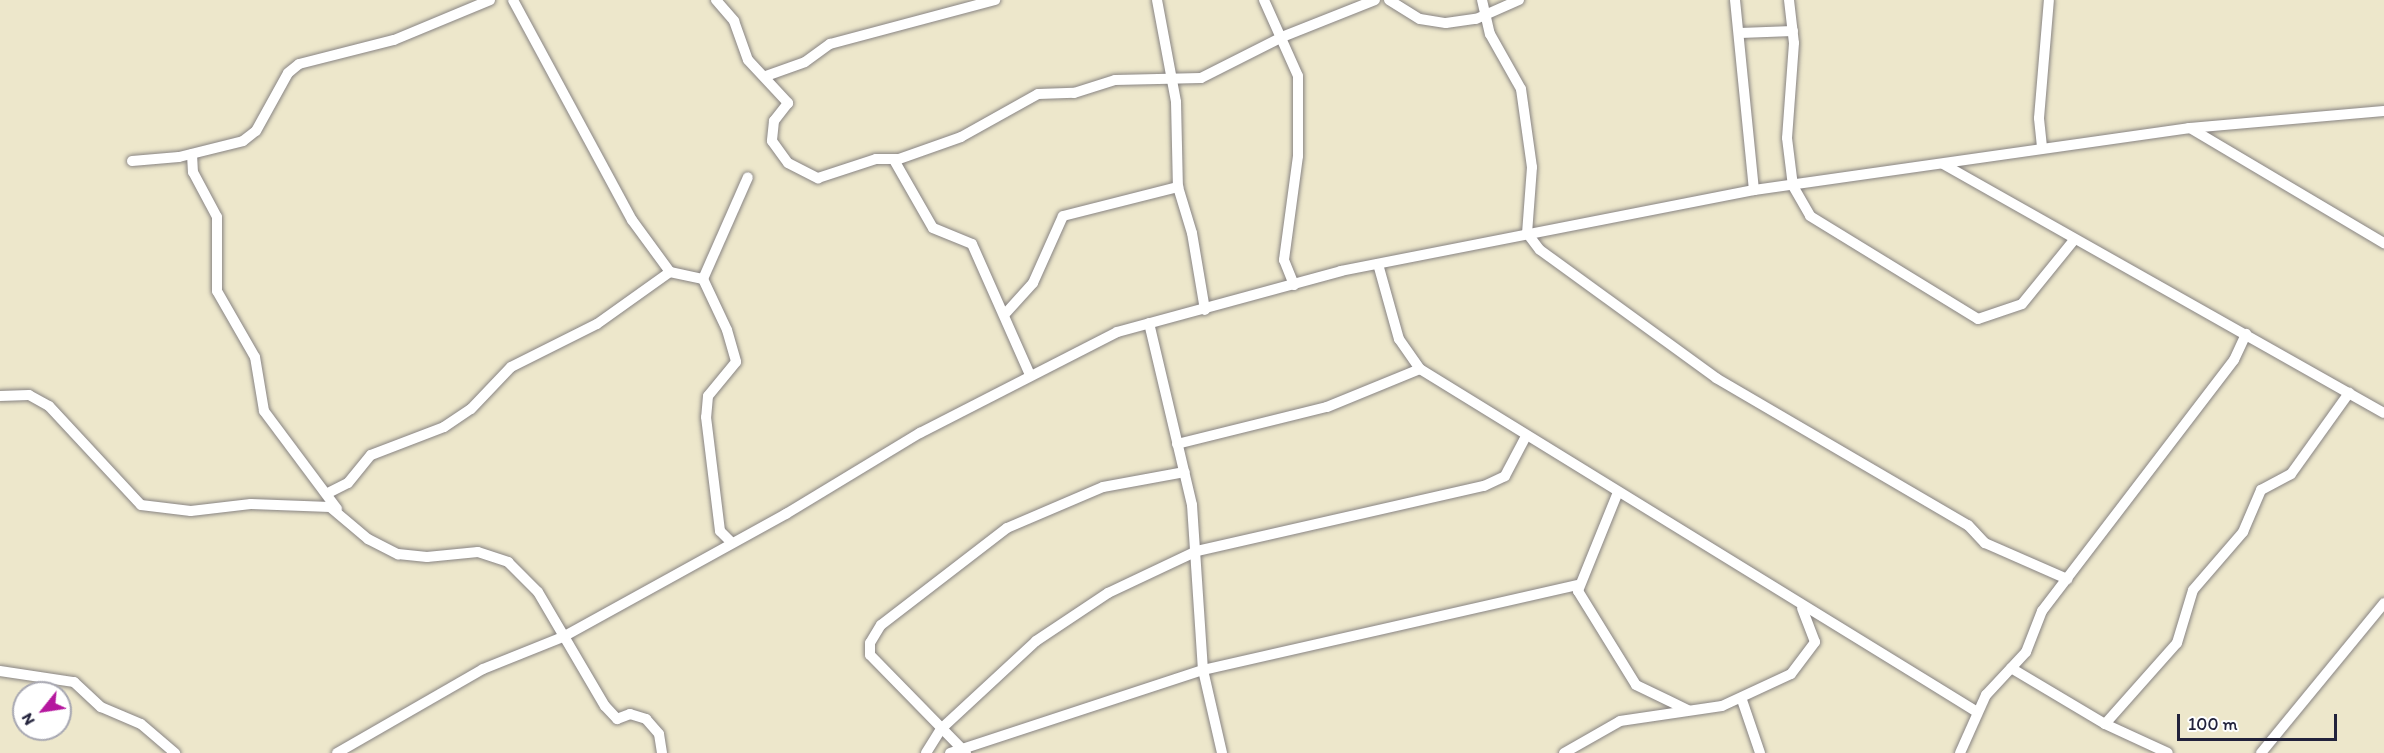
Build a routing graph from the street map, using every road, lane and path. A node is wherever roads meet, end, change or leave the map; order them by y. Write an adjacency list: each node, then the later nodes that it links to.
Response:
1 (490, 0): 23 (street)
2 (513, 0): 35 (street)
3 (716, 0): 18 (street)
4 (995, 0): 18 (street)
5 (1157, 0): 19 (street)
6 (1263, 0): 17 (street)
7 (1376, 0): 17 (street)
8 (1389, 0): 14 (street)
9 (1482, 0): 14 (street)
10 (1519, 0): 14 (street)
11 (1735, 0): 16 (street)
12 (1789, 0): 15 (street)
13 (2049, 0): 22 (street)
14 (1485, 13): 31 (street)
15 (1793, 31): 16 (street); 28 (street)
16 (1740, 33): 30 (street)
17 (1282, 36): 19 (street); 37 (street)
18 (766, 76): 24 (street)
19 (1168, 80): 24 (street); 29 (street)
20 (2384, 111): 21 (street)
21 (2189, 128): 22 (street); 33 (street)
22 (2042, 147): 26 (street)
23 (192, 154): 25 (street); 50 (street)
24 (894, 160): 39 (street)
25 (132, 161)
26 (1943, 164): 28 (street); 32 (street)
27 (748, 177): 36 (street)
28 (1793, 186): 30 (street); 32 (street)
29 (1178, 187): 38 (street); 39 (street)
30 (1754, 190): 31 (street)
31 (1527, 233): 34 (street); 55 (street)
32 (2074, 240): 41 (street)
33 (2384, 243)
34 (1378, 264): 37 (street); 42 (street)
35 (670, 272): 36 (street); 50 (street)
36 (703, 279): 53 (street)
37 (1294, 285): 38 (street)
38 (1205, 310): 40 (street)
39 (1005, 314): 43 (street)
40 (1149, 323): 43 (street); 48 (street)
41 (2246, 334): 44 (street); 55 (street)
42 (1420, 369): 47 (street); 48 (street)
43 (1030, 375): 53 (street)
44 (2349, 393): 46 (street); 66 (street)
45 (0, 396): 52 (street)
46 (2384, 412)
47 (1525, 438): 51 (street); 54 (street)
48 (1177, 444): 49 (street)
49 (1185, 472): 54 (street); 67 (street)
50 (330, 492): 52 (street)
51 (1618, 492): 56 (street); 58 (street)
52 (337, 509): 59 (street)
53 (732, 543): 59 (street)
54 (1197, 551): 61 (street); 67 (street)
55 (2067, 579): 60 (street)
56 (1576, 585): 61 (street); 64 (street)
57 (2384, 603): 79 (street)
58 (1802, 608): 63 (street); 65 (street)
59 (563, 637): 70 (street); 71 (street)
60 (2011, 668): 65 (street); 66 (street)
61 (1203, 670): 68 (street); 74 (street)
62 (0, 671): 69 (street)
63 (1742, 700): 64 (street); 76 (street)
64 (1691, 711): 75 (street)
65 (1977, 712): 77 (street)
66 (2105, 724): 78 (street)
67 (941, 729): 68 (street); 72 (street)
68 (964, 751): 73 (street)
69 (176, 753)
70 (338, 753)
71 (662, 753)
72 (926, 753)
73 (950, 753)
74 (1222, 753)
75 (1563, 753)
76 (1760, 753)
77 (1960, 753)
78 (2168, 753)
79 (2261, 753)

